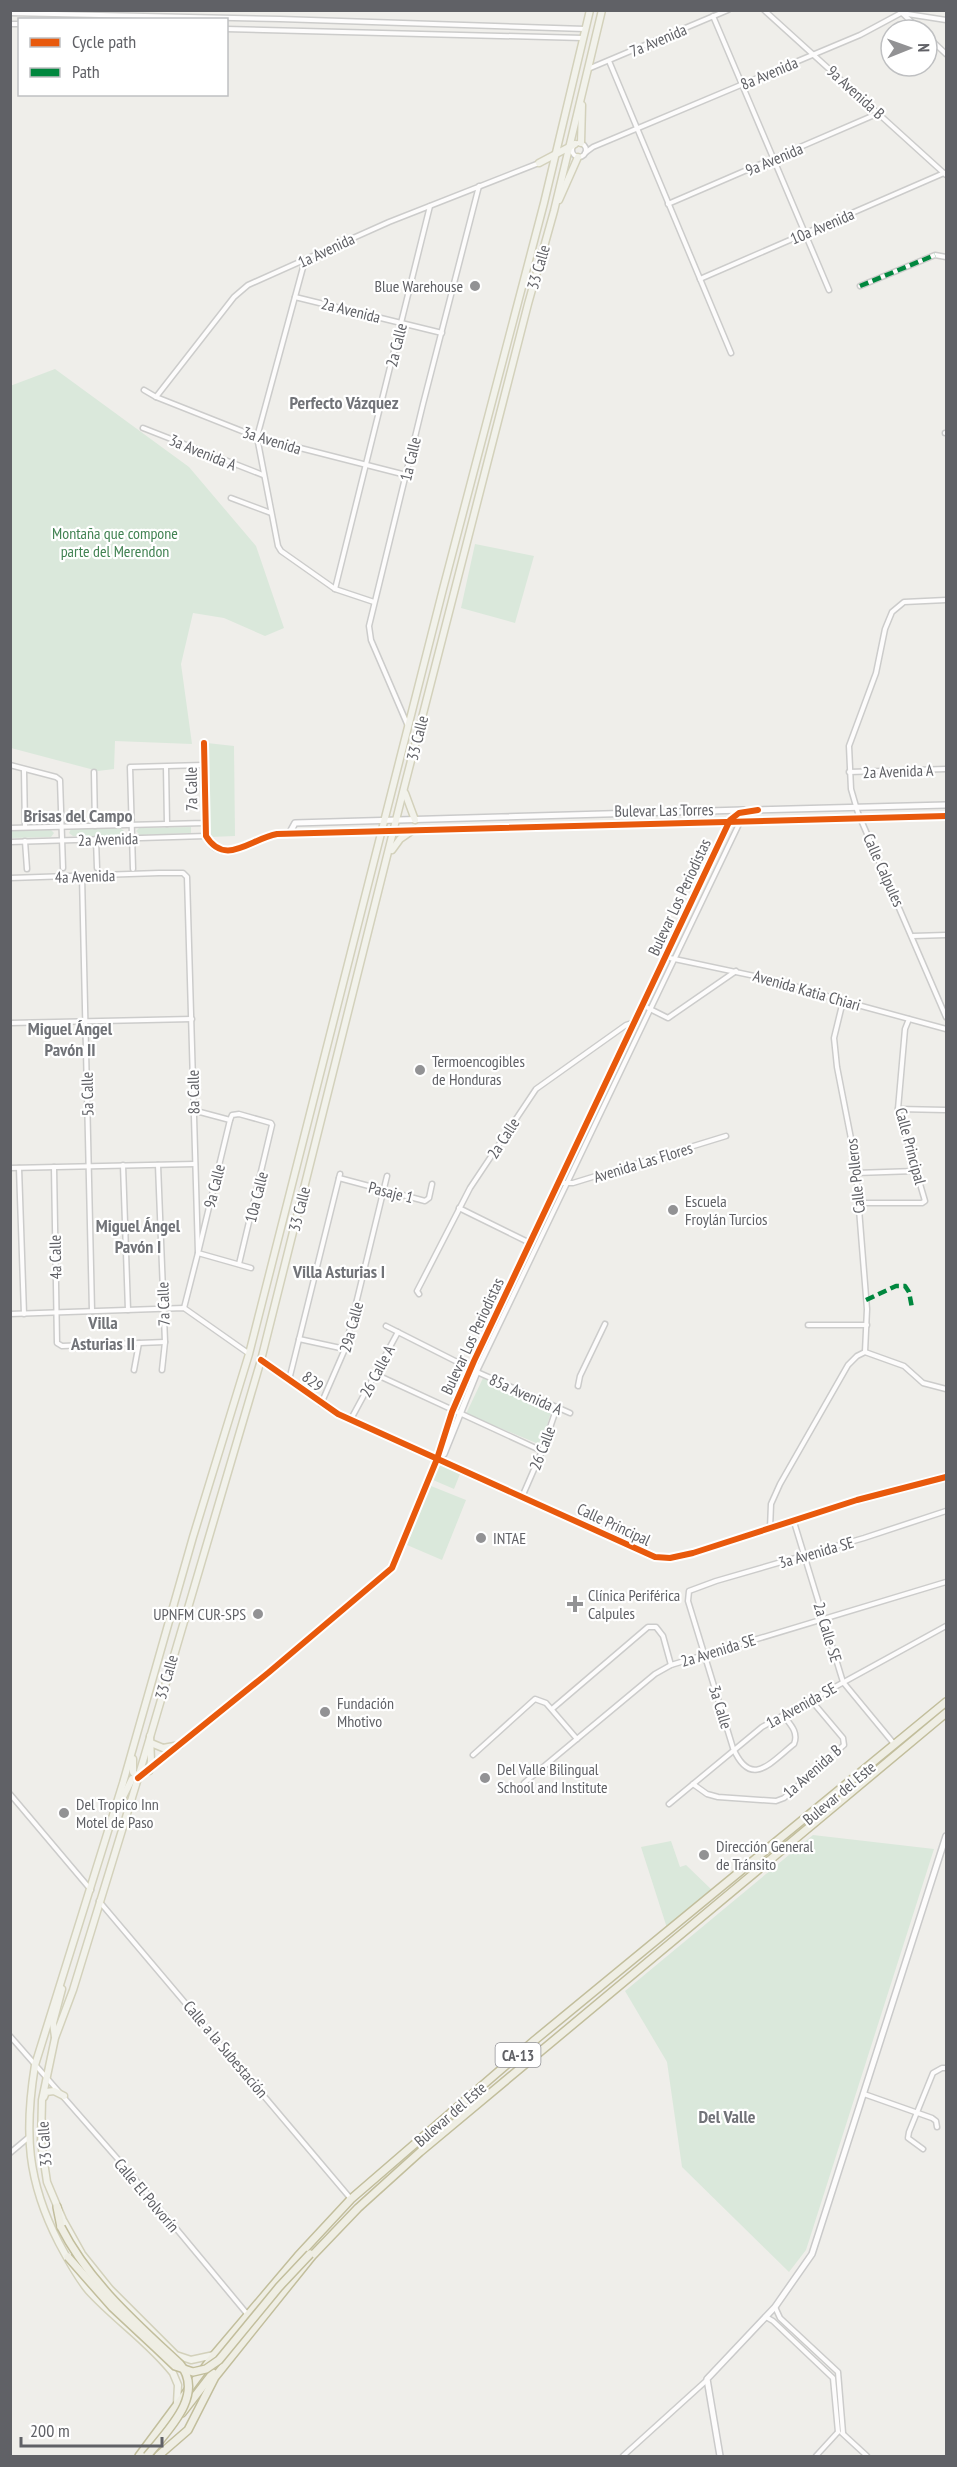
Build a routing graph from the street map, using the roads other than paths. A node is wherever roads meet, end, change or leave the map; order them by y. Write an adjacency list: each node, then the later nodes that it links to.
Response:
1 (590, 10): 13 (main road, 33 Calle)
2 (602, 10): 16 (main road, 33 Calle)
3 (728, 10): 8 (street, 7a Avenida)
4 (764, 10): 15 (street, 9a Avenida B)
5 (933, 10): 9 (street)
6 (900, 12): 9 (street); 15 (street, 8a Avenida)
7 (10, 13): 10 (street)
8 (714, 16): 17 (street, 7a Avenida); 19 (street)
9 (931, 18)
10 (280, 19): 12 (street); 13 (street)
11 (228, 28): 12 (street)
12 (280, 29): 14 (street)
13 (585, 29): 14 (main road, 33 Calle); 16 (main road)
14 (583, 38): 25 (main road, 33 Calle)
15 (815, 54): 19 (street, 8a Avenida); 21 (street, 9a Avenida B)
16 (590, 60): 18 (main road, 33 Calle)
17 (609, 61): 18 (street, 7a Avenida); 22 (street)
18 (588, 70): 20 (main road, 33 Calle)
19 (743, 84): 22 (street, 8a Avenida); 28 (street)
20 (582, 94): 23 (main road); 23 (main road, 33 Calle)
21 (879, 113): 28 (street, 9a Avenida); 31 (street, 9a Avenida B)
22 (637, 128): 24 (street, 8a Avenida); 33 (street)
23 (577, 145): 24 (street); 25 (main road); 26 (street); 27 (main road, 33 Calle)
24 (592, 147): 26 (street, 8a Avenida)
25 (555, 153): 29 (main road, 33 Calle); 30 (main road)
26 (585, 153): 27 (street, 8a Avenida)
27 (572, 156): 29 (main road); 35 (main road); 35 (main road, 33 Calle)
28 (773, 160): 33 (street, 9a Avenida); 36 (street)
29 (553, 162): 30 (main road); 58 (main road, 33 Calle)
30 (539, 163): 32 (street, 1a Avenida)
31 (945, 174): 36 (street, 10a Avenida)
32 (479, 186): 34 (street, 1a Avenida); 44 (street, 1a Calle)
33 (668, 204): 39 (street)
34 (430, 205): 38 (street, 1a Avenida); 43 (street, 2a Calle)
35 (554, 211): 67 (main road, 33 Calle)
36 (804, 234): 39 (street, 10a Avenida); 41 (street)
37 (946, 257): 40 (street)
38 (305, 260): 42 (street); 47 (street, 1a Avenida)
39 (700, 279): 45 (street)
40 (860, 286)
41 (829, 290)
42 (295, 297): 43 (street, 2a Avenida); 49 (street)
43 (401, 323): 44 (street, 2a Avenida); 50 (street, 2a Calle)
44 (442, 333): 52 (street, 1a Calle)
45 (731, 353)
46 (144, 390): 47 (street, 3a Avenida)
47 (156, 397): 49 (street, 3a Avenida)
48 (143, 428): 51 (street, 3a Avenida A)
49 (257, 437): 50 (street, 3a Avenida); 51 (street)
50 (366, 465): 52 (street, 3a Avenida); 55 (street, 2a Calle)
51 (263, 475): 54 (street)
52 (406, 475): 57 (street, 1a Calle)
53 (231, 498): 54 (street)
54 (272, 513): 55 (street)
55 (335, 590): 57 (street)
56 (946, 600): 66 (street, Calle Calpules)
57 (374, 602): 58 (street, 1a Calle)
58 (409, 726): 76 (main road, 33 Calle)
59 (204, 743): 61 (street, 7a Calle)
60 (10, 765): 64 (street)
61 (204, 765): 62 (street); 80 (street, 7a Calle)
62 (166, 766): 81 (street); 83 (street)
63 (946, 769): 66 (street, 2a Avenida A)
64 (24, 770): 84 (street); 85 (street)
65 (94, 772): 82 (street)
66 (849, 772): 69 (street, Calle Calpules)
67 (404, 788): 75 (main road); 77 (main road, 33 Calle)
68 (946, 805): 69 (street, Bulevar Las Torres)
69 (856, 807): 70 (street, Bulevar Las Torres); 73 (street, Calle Calpules)
70 (811, 809): 71 (street, Bulevar Las Torres); 74 (street)
71 (758, 810): 75 (street, Bulevar Las Torres); 78 (street)
72 (946, 816): 73 (street, Bulevar Las Torres)
73 (861, 818): 74 (street, Bulevar Las Torres); 106 (street, Calle Calpules)
74 (810, 819): 79 (street, Bulevar Las Torres)
75 (415, 820): 77 (street, Bulevar Las Torres); 88 (street)
76 (385, 821): 77 (street, Bulevar Las Torres); 89 (main road, 33 Calle); 90 (street, Bulevar Las Torres)
77 (396, 821): 87 (main road, 33 Calle)
78 (729, 822): 79 (street, Bulevar Las Torres); 88 (street, Bulevar Las Torres); 107 (street, Bulevar Los Periodistas)
79 (740, 822): 108 (street, Bulevar Los Periodistas)
80 (205, 823): 81 (street, 2a Avenida); 91 (street, 7a Calle)
81 (167, 824): 83 (street, 2a Avenida)
82 (95, 825): 83 (street, 2a Avenida); 84 (street, 2a Avenida)
83 (132, 825): 92 (street)
84 (62, 826): 85 (street, 2a Avenida); 94 (street)
85 (26, 827): 86 (street, 2a Avenida)
86 (10, 828)
87 (394, 830): 88 (street, Bulevar Las Torres); 89 (street, Bulevar Las Torres); 97 (main road, 33 Calle)
88 (413, 830): 97 (main road)
89 (382, 831): 90 (street, Bulevar Las Torres); 163 (main road, 33 Calle)
90 (289, 834): 91 (street)
91 (206, 836): 92 (street, 2a Avenida)
92 (132, 838): 93 (street, 2a Avenida); 101 (street)
93 (96, 839): 94 (street, 2a Avenida); 99 (street)
94 (63, 840): 95 (street, 2a Avenida); 98 (street)
95 (26, 841): 96 (street, 2a Avenida); 100 (street)
96 (10, 842)
97 (387, 861): 164 (main road, 33 Calle)
98 (63, 868)
99 (97, 868)
100 (27, 869)
101 (133, 869)
102 (187, 875): 103 (street, 4a Avenida); 115 (street, 8a Calle)
103 (81, 876): 104 (street, 4a Avenida); 116 (street, 5a Calle)
104 (10, 878)
105 (946, 935): 106 (street)
106 (913, 936): 113 (street, Calle Calpules)
107 (666, 957): 108 (street, Avenida Katia Chiari); 111 (street, Bulevar Los Periodistas)
108 (674, 960): 109 (street, Avenida Katia Chiari); 112 (street, Bulevar Los Periodistas)
109 (737, 971): 110 (street, Avenida Katia Chiari); 112 (street)
110 (843, 1001): 114 (street, Avenida Katia Chiari); 133 (street, Calle Polleros)
111 (642, 1005): 112 (street); 117 (street, Bulevar Los Periodistas)
112 (650, 1010): 137 (street, Bulevar Los Periodistas)
113 (946, 1017)
114 (909, 1018): 119 (street, Avenida Katia Chiari); 120 (street, Calle Principal)
115 (192, 1019): 116 (street); 126 (street, 8a Calle)
116 (85, 1021): 118 (street); 128 (street, 5a Calle)
117 (635, 1022): 135 (street, Bulevar Los Periodistas); 140 (street, 2a Calle)
118 (10, 1023)
119 (946, 1029)
120 (898, 1109): 121 (street); 132 (street, Calle Principal)
121 (946, 1110)
122 (200, 1112): 123 (street)
123 (230, 1120): 142 (street, 9a Calle); 143 (street, 10a Calle)
124 (726, 1136): 137 (street, Avenida Las Flores)
125 (158, 1164): 126 (street); 127 (street); 147 (street, 7a Calle)
126 (195, 1164): 142 (street, 8a Calle)
127 (123, 1165): 128 (street); 148 (street)
128 (88, 1166): 129 (street); 149 (street, 5a Calle)
129 (54, 1167): 131 (street); 150 (street, 4a Calle)
130 (10, 1168): 131 (street)
131 (19, 1168): 152 (street)
132 (915, 1171): 133 (street); 139 (street, Calle Principal)
133 (856, 1173): 139 (street, Calle Polleros)
134 (387, 1176): 138 (street, 29a Calle)
135 (558, 1183): 137 (street, Avenida Las Flores); 141 (street, Bulevar Los Periodistas)
136 (432, 1184): 138 (street, Pasaje 1)
137 (567, 1184): 166 (street, Bulevar Los Periodistas)
138 (384, 1191): 158 (street, Pasaje 1); 161 (street, 29a Calle)
139 (858, 1203): 155 (street, Calle Polleros)
140 (459, 1208): 141 (street); 145 (street, 2a Calle)
141 (530, 1243): 166 (street, Bulevar Los Periodistas)
142 (198, 1253): 143 (street); 146 (street, 8a Calle)
143 (239, 1264): 144 (street)
144 (251, 1268)
145 (419, 1294)
146 (184, 1308): 147 (street); 163 (street)
147 (163, 1309): 148 (street); 159 (street, 7a Calle)
148 (128, 1310): 149 (street)
149 (92, 1311): 150 (street)
150 (56, 1313): 152 (street); 160 (street, 4a Calle)
151 (10, 1314): 152 (street)
152 (24, 1314)
153 (605, 1324): 170 (street)
154 (808, 1325): 155 (street)
155 (867, 1325): 162 (street, Calle Polleros)
156 (386, 1326): 157 (street, 85a Avenida A)
157 (398, 1332): 166 (street, 85a Avenida A); 168 (street, 26 Calle A)
158 (299, 1339): 161 (street); 169 (street)
159 (165, 1342): 160 (street); 167 (street, 7a Calle)
160 (139, 1343): 165 (street)
161 (345, 1349): 172 (street, 29a Calle)
162 (865, 1352): 171 (street); 183 (street)
163 (249, 1354): 197 (main road, 33 Calle)
164 (261, 1360): 169 (street, 829); 198 (main road, 33 Calle)
165 (134, 1370)
166 (474, 1370): 173 (street, 85a Avenida A); 174 (street, Bulevar Los Periodistas)
167 (162, 1371)
168 (375, 1374): 174 (street); 176 (street, 26 Calle A)
169 (289, 1380): 172 (street, 829)
170 (578, 1386)
171 (946, 1389)
172 (321, 1404): 176 (street, 829)
173 (557, 1407): 175 (street, 85a Avenida A); 177 (street, 26 Calle)
174 (455, 1413): 177 (street); 178 (street, Bulevar Los Periodistas)
175 (570, 1413)
176 (351, 1419): 178 (street, Calle Principal)
177 (542, 1451): 180 (street, 26 Calle)
178 (437, 1459): 180 (street, Calle Principal); 202 (street, Bulevar Los Periodistas)
179 (946, 1477): 182 (street, Calle Principal)
180 (522, 1497): 183 (street, Calle Principal)
181 (946, 1511): 184 (street, 3a Avenida SE)
182 (794, 1522): 183 (street, Calle Principal); 184 (street, 2a Calle SE)
183 (770, 1530)
184 (804, 1555): 186 (street, 3a Avenida SE); 187 (street, 2a Calle SE)
185 (946, 1582): 187 (street, 2a Avenida SE)
186 (688, 1596): 189 (street, 3a Calle)
187 (824, 1618): 189 (street, 2a Avenida SE); 191 (street, 2a Calle SE)
188 (946, 1626): 191 (street, 1a Avenida SE)
189 (705, 1653): 190 (street, 2a Avenida SE); 204 (street, 3a Calle)
190 (671, 1665): 194 (street); 199 (street, 2a Avenida SE)
191 (843, 1682): 192 (street, 1a Avenida SE); 203 (street, 2a Calle SE)
192 (811, 1700): 196 (street, 1a Avenida SE); 209 (street, 1a Avenida B)
193 (946, 1702): 201 (highway); 203 (highway, Bulevar del Este / CA-13)
194 (552, 1709): 199 (street); 205 (street)
195 (946, 1713): 201 (highway, Bulevar del Este / CA-13)
196 (783, 1715): 204 (street, 1a Avenida SE); 204 (street)
197 (140, 1721): 207 (main road); 212 (main road, 33 Calle)
198 (150, 1733): 200 (main road); 207 (main road, 33 Calle)
199 (577, 1739): 208 (street, 2a Avenida SE)
200 (152, 1743): 202 (main road); 206 (main road)
201 (909, 1744): 218 (highway, Bulevar del Este / CA-13)
202 (180, 1745): 206 (street, Bulevar Los Periodistas)
203 (896, 1746): 217 (highway, Bulevar del Este / CA-13)
204 (733, 1748): 209 (street, 1a Avenida SE)
205 (472, 1755)
206 (149, 1771): 207 (street, Bulevar Los Periodistas)
207 (138, 1778): 212 (main road); 215 (main road, 33 Calle)
208 (524, 1784)
209 (693, 1784): 211 (street, 1a Avenida SE)
210 (10, 1794): 214 (street)
211 (669, 1804)
212 (112, 1821): 214 (main road, 33 Calle)
213 (946, 1836): 224 (street)
214 (91, 1890): 216 (main road, 33 Calle)
215 (99, 1900): 220 (main road, 33 Calle); 232 (street, Calle a la Subestación)
216 (64, 1972): 220 (main road); 221 (main road, 33 Calle)
217 (605, 1984): 218 (highway); 232 (highway, Bulevar del Este / CA-13)
218 (611, 1994): 234 (highway, Bulevar del Este / CA-13)
219 (10, 2036): 221 (street)
220 (55, 2038): 223 (main road, 33 Calle)
221 (35, 2065): 223 (street, Calle El Polvorín); 229 (main road, 33 Calle)
222 (946, 2068): 227 (street)
223 (46, 2076): 225 (street, Calle El Polvorín); 226 (main road, 33 Calle)
224 (864, 2094): 227 (street); 236 (street)
225 (64, 2096): 226 (main road); 237 (street, Calle El Polvorín)
226 (42, 2100): 233 (main road, 33 Calle)
227 (916, 2114): 228 (street); 230 (street)
228 (937, 2127)
229 (29, 2137): 231 (street); 235 (main road, 33 Calle)
230 (923, 2149)
231 (10, 2153)
232 (351, 2199): 237 (highway, Bulevar del Este / CA-13)
233 (57, 2207): 239 (main road, 33 Calle); 248 (highway, bridge)
234 (322, 2246): 235 (highway, bridge); 241 (highway, Bulevar del Este / CA-13)
235 (66, 2254): 242 (main road, 33 Calle)
236 (775, 2307): 238 (street); 246 (street)
237 (248, 2315): 240 (highway, Bulevar del Este / CA-13)
238 (765, 2316): 243 (street); 246 (street)
239 (172, 2352): 240 (main road, 33 Calle); 242 (main road)
240 (214, 2355): 244 (highway, Bulevar del Este / CA-13)
241 (228, 2359): 245 (highway); 249 (highway, Bulevar del Este / CA-13)
242 (163, 2362): 244 (main road, 33 Calle)
243 (707, 2379): 250 (street); 251 (street)
244 (177, 2403): 245 (highway, Bulevar del Este / CA-13)
245 (171, 2411): 247 (highway, Bulevar del Este / CA-13)
246 (840, 2432): 252 (street); 253 (street)
247 (139, 2457)
248 (147, 2457)
249 (158, 2457)
250 (623, 2457)
251 (720, 2457)
252 (816, 2457)
253 (867, 2457)

